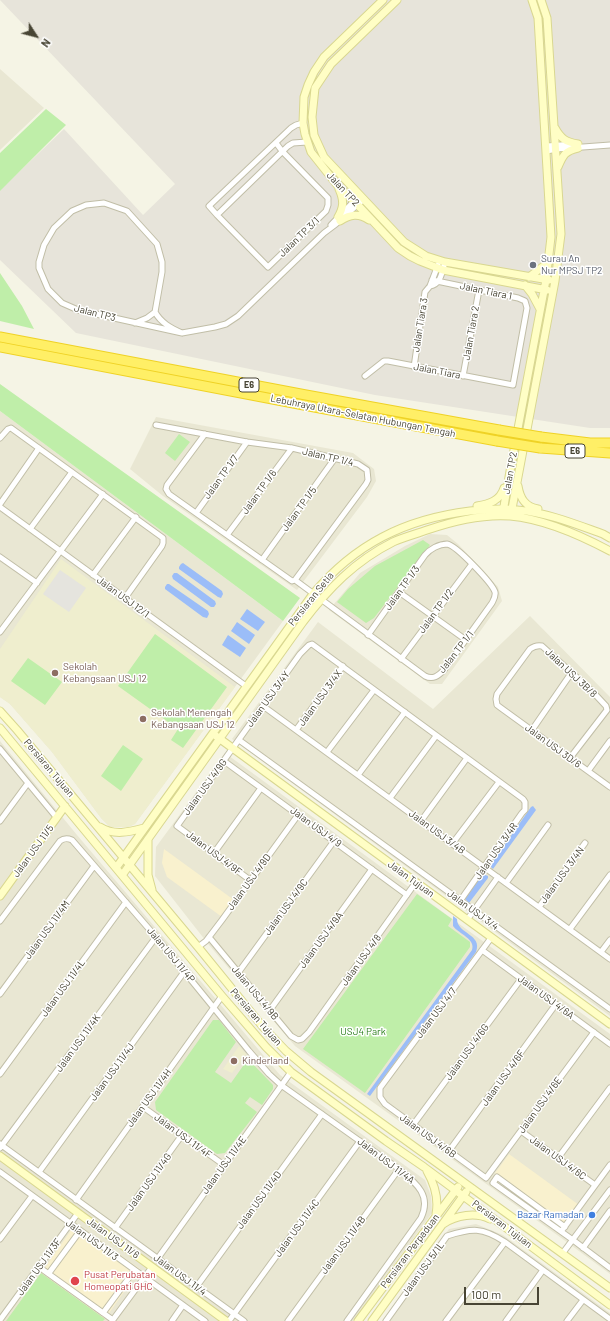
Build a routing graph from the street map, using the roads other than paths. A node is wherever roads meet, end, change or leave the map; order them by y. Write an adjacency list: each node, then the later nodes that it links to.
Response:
1 (384, 0): 5 (main road, Jalan TP2)
2 (396, 0): 16 (main road, Jalan TP2)
3 (532, 0): 12 (main road, Jalan TP2)
4 (541, 0): 6 (main road, Jalan TP2)
5 (303, 123): 7 (main road, Jalan TP2); 8 (street)
6 (555, 128): 10 (main road); 11 (main road, Jalan TP2)
7 (307, 142): 13 (street); 15 (main road, Jalan TP2)
8 (276, 143): 13 (street); 18 (street)
9 (610, 144): 10 (street)
10 (578, 146): 11 (street); 14 (main road)
11 (555, 147): 12 (street); 14 (main road, Jalan TP2)
12 (547, 149): 22 (main road, Jalan TP2)
13 (282, 151): 18 (street); 18 (street, Jalan TP 3/1)
14 (557, 172): 28 (main road, Jalan TP2)
15 (338, 186): 17 (main road, Jalan TP2); 19 (main road)
16 (362, 197): 17 (street, Jalan TP3); 21 (main road, Jalan TP2)
17 (356, 202): 19 (street, Jalan TP3); 20 (main road, Jalan TP2)
18 (217, 215)
19 (339, 219): 20 (main road); 37 (street, Jalan TP3)
20 (376, 224): 23 (main road, Jalan TP2)
21 (442, 262): 23 (street, Jalan Tiara 3); 24 (main road, Jalan TP2)
22 (549, 262): 24 (main road); 26 (main road, Jalan TP2)
23 (440, 269): 25 (street, Jalan Tiara 3); 27 (street, Jalan Tiara 3); 30 (main road, Jalan TP2)
24 (529, 277): 26 (main road, Jalan TP2)
25 (432, 280): 27 (street, Jalan Tiara 1); 29 (street, Jalan Tiara 3)
26 (546, 280): 28 (main road, Jalan TP2); 31 (main road, Jalan TP2)
27 (439, 281): 29 (street, Jalan Tiara 3); 32 (street, Jalan Tiara 1)
28 (555, 282): 33 (main road, Jalan TP2)
29 (430, 286): 40 (street, Jalan Tiara 3)
30 (525, 286): 31 (main road, Jalan TP2); 34 (main road)
31 (544, 289): 33 (main road, Jalan TP2); 34 (main road, Jalan TP2)
32 (479, 290): 42 (street, Jalan Tiara 2); 43 (street, Jalan Tiara 1)
33 (553, 291): 55 (main road, Jalan TP2)
34 (540, 309): 53 (main road, Jalan TP2)
35 (154, 312): 36 (street); 36 (street, Jalan TP3); 37 (street)
36 (135, 323): 37 (street, Jalan TP3)
37 (182, 333)
38 (0, 337): 48 (highway, Lebuhraya Utara–Selatan Hubungan Tengah / E6, bridge)
39 (0, 347): 51 (highway, Lebuhraya Utara–Selatan Hubungan Tengah / E6, bridge)
40 (414, 367): 41 (street, Jalan Tiara); 42 (street, Jalan Tiara)
41 (365, 376)
42 (464, 376): 43 (street, Jalan Tiara)
43 (513, 385)
44 (156, 425): 45 (street, Jalan TP 1/4)
45 (205, 434): 47 (street, Jalan TP 1/4); 60 (street)
46 (0, 438): 49 (street)
47 (247, 442): 50 (street, Jalan TP 1/4); 60 (street, Jalan TP 1/7)
48 (610, 443)
49 (40, 448): 54 (street); 57 (street)
50 (292, 448): 52 (street, Jalan TP 1/4); 66 (street, Jalan TP 1/6)
51 (610, 453)
52 (335, 458): 72 (street, Jalan TP 1/5); 75 (street, Jalan TP 1/4)
53 (510, 471): 59 (main road, Jalan TP2); 63 (main road)
54 (72, 472): 56 (street); 64 (street)
55 (518, 474): 61 (main road, Jalan TP2); 65 (main road)
56 (103, 494): 62 (street); 69 (street)
57 (0, 504)
58 (0, 507): 64 (street, Jalan USJ 12/1)
59 (504, 508): 61 (main road, Persiaran Setia); 63 (main road, Persiaran Setia)
60 (196, 513): 66 (street)
61 (509, 514): 65 (main road, Persiaran Setia); 70 (main road, Persiaran Setia); 80 (main road, Persiaran Setia)
62 (136, 517): 74 (street); 79 (street)
63 (427, 519): 78 (main road, Persiaran Setia)
64 (30, 529): 69 (street, Jalan USJ 12/1)
65 (602, 534): 67 (main road, Persiaran Setia)
66 (227, 535): 72 (street)
67 (610, 538)
68 (439, 546): 73 (street, Jalan TP 1/1); 77 (street, Jalan TP 1/3)
69 (60, 551): 74 (street, Jalan USJ 12/1); 76 (street)
70 (610, 551)
71 (0, 558): 76 (street)
72 (262, 560): 75 (street)
73 (472, 564): 81 (street, Jalan TP 1/2); 84 (street, Jalan TP 1/1)
74 (93, 575): 79 (street, Jalan USJ 12/1)
75 (295, 580): 78 (street)
76 (37, 583): 82 (street)
77 (399, 592): 81 (street); 83 (street, Jalan TP 1/3)
78 (313, 594): 80 (street, Jalan TP 1/1); 88 (main road, Persiaran Setia)
79 (124, 598): 88 (street, Jalan USJ 12/1)
80 (320, 599): 83 (street, Jalan TP 1/1); 89 (main road, Persiaran Setia)
81 (433, 616): 84 (street); 85 (street, Jalan TP 1/2)
82 (0, 632)
83 (368, 635): 85 (street, Jalan TP 1/1)
84 (466, 640): 85 (street, Jalan TP 1/1)
85 (401, 659)
86 (343, 666): 90 (street); 92 (street, Jalan USJ 3/4Y); 96 (street, Jalan USJ 3/4X)
87 (572, 672): 91 (street, Jalan USJ 3B/8); 97 (street); 107 (street, Jalan USJ 3B/8)
88 (246, 686): 89 (main road); 98 (main road, Persiaran Setia)
89 (256, 688): 100 (main road, Persiaran Setia)
90 (374, 690): 94 (street); 105 (street)
91 (497, 705): 97 (street, Jalan USJ 3D/6)
92 (263, 706): 96 (street, Jalan USJ 3/4B); 101 (street, Jalan USJ 3/4Y)
93 (0, 711): 121 (main road, Persiaran Tujuan)
94 (405, 712): 99 (street); 110 (street)
95 (0, 728): 116 (main road, Persiaran Tujuan)
96 (296, 730): 105 (street, Jalan USJ 3/4B)
97 (532, 730): 107 (street, Jalan USJ 3D/6)
98 (212, 733): 100 (main road, Jalan Tujuan); 124 (main road, Persiaran Setia)
99 (436, 736): 106 (street); 115 (street)
100 (220, 738): 103 (main road, Jalan Tujuan); 125 (main road, Persiaran Setia)
101 (239, 740): 103 (street, Jalan USJ 3/4Y); 145 (street, Jalan USJ 3/4)
102 (610, 740): 109 (street)
103 (233, 748): 108 (street, Jalan USJ 4/9G); 140 (main road, Jalan Tujuan)
104 (0, 749): 112 (street)
105 (327, 752): 110 (street, Jalan USJ 3/4B)
106 (467, 758): 111 (street); 120 (street)
107 (570, 758): 109 (street, Jalan USJ 3D/6)
108 (224, 761): 114 (street, Jalan USJ 4/9); 123 (street, Jalan USJ 4/9G)
109 (588, 771): 113 (street, Jalan USJ 3D/6)
110 (358, 775): 115 (street, Jalan USJ 3/4B)
111 (499, 782): 128 (street); 133 (street, Jalan USJ 3/4R)
112 (28, 783): 118 (street); 119 (street)
113 (610, 787)
114 (261, 788): 117 (street, Jalan USJ 4/9); 129 (street)
115 (390, 798): 120 (street, Jalan USJ 3/4B)
116 (65, 806): 118 (main road, Jalan USJ 11/5); 134 (main road, Persiaran Tujuan)
117 (298, 815): 126 (street, Jalan USJ 4/9); 139 (street, Jalan USJ 4/9D)
118 (57, 818): 144 (main road, Jalan USJ 11/5)
119 (0, 821)
120 (421, 821): 128 (street, Jalan USJ 3/4B)
121 (93, 822): 124 (main road); 130 (main road, Persiaran Tujuan)
122 (548, 825): 141 (street)
123 (177, 826): 129 (street, Jalan USJ 4/9F)
124 (144, 828): 130 (main road, Persiaran Setia)
125 (148, 839): 131 (main road, Persiaran Setia); 142 (main road)
126 (334, 841): 135 (street, Jalan USJ 4/9); 161 (street, Jalan USJ 4/9C)
127 (585, 843): 147 (street, Jalan USJ 3/4N)
128 (452, 844): 133 (street, Jalan USJ 3/4B)
129 (214, 852): 139 (street, Jalan USJ 4/9F)
130 (123, 858): 131 (main road, Persiaran Tujuan); 134 (main road, Persiaran Setia)
131 (129, 865): 136 (main road, Persiaran Setia); 142 (main road, Persiaran Tujuan)
132 (94, 866): 146 (street, Jalan USJ 11/4P); 150 (street, Jalan USJ 11/4P); 163 (street, Jalan USJ 11/4M)
133 (484, 867): 138 (street, Jalan USJ 3/4B); 145 (street, Jalan USJ 3/4R)
134 (116, 868): 136 (main road, Persiaran Tujuan)
135 (372, 869): 143 (street, Jalan USJ 4/9); 168 (street, Jalan USJ 4/9A)
136 (123, 874): 164 (main road, Persiaran Tujuan)
137 (610, 875): 151 (street)
138 (498, 877): 141 (street, Jalan USJ 3/4B); 148 (street)
139 (250, 880): 153 (street, Jalan USJ 4/9D)
140 (416, 882): 143 (street, Jalan USJ 4/8); 149 (main road, Jalan Tujuan)
141 (506, 883): 147 (street, Jalan USJ 3/4B)
142 (153, 893): 156 (main road, Persiaran Tujuan)
143 (407, 895): 171 (street, Jalan USJ 4/8)
144 (0, 896)
145 (460, 901): 148 (street, Jalan USJ 3/4)
146 (126, 902): 152 (street, Jalan USJ 11/4P); 174 (street, Jalan USJ 11/4L)
147 (539, 907): 151 (street, Jalan USJ 3/4B)
148 (473, 910): 149 (street); 167 (street, Jalan USJ 3/4)
149 (466, 920): 154 (main road, Jalan Tujuan)
150 (0, 921)
151 (570, 929): 158 (street, Jalan USJ 3/4B)
152 (156, 937): 160 (street, Jalan USJ 11/4P); 184 (street, Jalan USJ 11/4K)
153 (209, 937): 156 (street, Jalan USJ 4/9D); 161 (street, Jalan USJ 4/9B)
154 (491, 938): 157 (street, Jalan USJ 4/7); 169 (main road, Jalan Tujuan)
155 (610, 940): 158 (street)
156 (198, 947): 195 (main road, Persiaran Tujuan)
157 (482, 950): 162 (street, Jalan USJ 4/6A); 176 (street, Jalan USJ 4/7)
158 (601, 952): 159 (street, Jalan USJ 3/4B)
159 (610, 959)
160 (184, 972): 166 (street, Jalan USJ 11/4P); 193 (street, Jalan USJ 11/4J)
161 (238, 973): 168 (street, Jalan USJ 4/9B)
162 (521, 978): 165 (street, Jalan USJ 4/6A); 180 (street, Jalan USJ 4/6G)
163 (0, 994)
164 (222, 996): 166 (street, Jalan USJ 11/4H); 173 (main road, Persiaran Tujuan)
165 (556, 1004): 170 (street, Jalan USJ 4/6A); 185 (street, Jalan USJ 4/6F)
166 (214, 1008): 175 (street, Jalan USJ 11/4P); 178 (street, Jalan USJ 11/4H)
167 (610, 1009)
168 (270, 1010): 171 (street, Jalan USJ 4/9B)
169 (610, 1024)
170 (594, 1032): 172 (street, Jalan USJ 4/6A); 181 (street, Jalan USJ 4/6E)
171 (305, 1036)
172 (610, 1044)
173 (291, 1072): 175 (street, Jalan USJ 11/4E); 190 (main road, Persiaran Tujuan)
174 (0, 1074)
175 (281, 1085): 179 (street, Jalan USJ 11/4A); 188 (street, Jalan USJ 11/4E)
176 (380, 1088): 180 (street, Jalan USJ 4/6B)
177 (610, 1088): 187 (street)
178 (143, 1107): 182 (street, Jalan USJ 11/4F); 202 (street, Jalan USJ 11/4H)
179 (322, 1114): 183 (street, Jalan USJ 11/4A); 225 (street, Jalan USJ 11/4D)
180 (413, 1125): 185 (street, Jalan USJ 4/6B)
181 (521, 1131): 187 (street, Jalan USJ 4/6C); 194 (street, Jalan USJ 4/6E)
182 (182, 1135): 188 (street, Jalan USJ 11/4F); 209 (street, Jalan USJ 11/4G)
183 (360, 1141): 191 (street, Jalan USJ 11/4A); 231 (street, Jalan USJ 11/4C)
184 (1, 1146): 193 (street, Jalan USJ 11/4)
185 (449, 1151): 194 (street, Jalan USJ 4/6B)
186 (0, 1156): 204 (main road, Jalan USJ 11/6)
187 (558, 1158): 196 (street, Jalan USJ 4/6C)
188 (224, 1165): 217 (street, Jalan USJ 11/4E)
189 (610, 1165): 196 (street)
190 (424, 1167): 198 (main road, Persiaran Tujuan); 205 (main road)
191 (400, 1169): 239 (street, Jalan USJ 11/4B); 240 (street, Jalan USJ 11/4A)
192 (0, 1172): 200 (street, Jalan USJ 11/3)
193 (39, 1172): 202 (street, Jalan USJ 11/4)
194 (486, 1178)
195 (462, 1182): 197 (main road, Persiaran Tujuan); 198 (main road, Persiaran Perpaduan)
196 (595, 1185): 210 (street)
197 (469, 1188): 201 (main road, Persiaran Perpaduan); 216 (main road, Persiaran Tujuan)
198 (456, 1190): 201 (main road, Persiaran Tujuan); 205 (main road, Persiaran Perpaduan)
199 (610, 1190): 213 (street)
200 (32, 1196): 206 (street, Jalan USJ 11/3); 212 (street)
201 (463, 1196): 207 (main road, Persiaran Perpaduan); 208 (main road, Persiaran Tujuan)
202 (76, 1200): 209 (street, Jalan USJ 11/4)
203 (610, 1211): 215 (street)
204 (78, 1213): 206 (street, Jalan USJ 11/3F); 219 (main road, Jalan USJ 11/6)
205 (436, 1216): 241 (main road, Persiaran Perpaduan)
206 (70, 1224): 211 (street, Jalan USJ 11/3); 218 (street, Jalan USJ 11/3F)
207 (441, 1225): 208 (main road); 242 (main road, Persiaran Perpaduan)
208 (503, 1225): 228 (main road, Persiaran Tujuan)
209 (115, 1228): 217 (street, Jalan USJ 11/4)
210 (563, 1229): 210 (street); 213 (street)
211 (80, 1231): 222 (street, Jalan USJ 11/3); 223 (street)
212 (0, 1240)
213 (573, 1240): 215 (street); 216 (street)
214 (505, 1242): 221 (street, Jalan USJ 5/1L); 243 (street, Jalan USJ 5/1L); 244 (street)
215 (583, 1248): 220 (street)
216 (562, 1254): 226 (main road, Persiaran Tujuan)
217 (158, 1258): 225 (street, Jalan USJ 11/4)
218 (39, 1266): 223 (street); 233 (street, Jalan USJ 11/3F)
219 (152, 1266): 224 (street); 237 (main road, Jalan USJ 11/6)
220 (610, 1268)
221 (543, 1270): 227 (street, Jalan USJ 5/1L); 245 (street)
222 (134, 1271): 224 (street, Jalan USJ 11/3); 230 (street)
223 (49, 1273): 230 (street)
224 (144, 1277): 229 (street, Jalan USJ 11/3); 234 (street)
225 (196, 1286): 231 (street, Jalan USJ 11/4)
226 (610, 1288)
227 (583, 1300): 232 (street, Jalan USJ 5/1L); 246 (street)
228 (610, 1305)
229 (183, 1306): 235 (street); 236 (street, Jalan USJ 11/3)
230 (103, 1312): 234 (street)
231 (234, 1314): 237 (street, Jalan USJ 11/4C); 238 (street, Jalan USJ 11/4)
232 (610, 1319)
233 (0, 1320)
234 (113, 1320)
235 (172, 1321)
236 (205, 1321)
237 (228, 1321)
238 (244, 1321)
239 (288, 1321)
240 (347, 1321)
241 (358, 1321)
242 (372, 1321)
243 (386, 1321)
244 (446, 1321)
245 (506, 1321)
246 (568, 1321)

